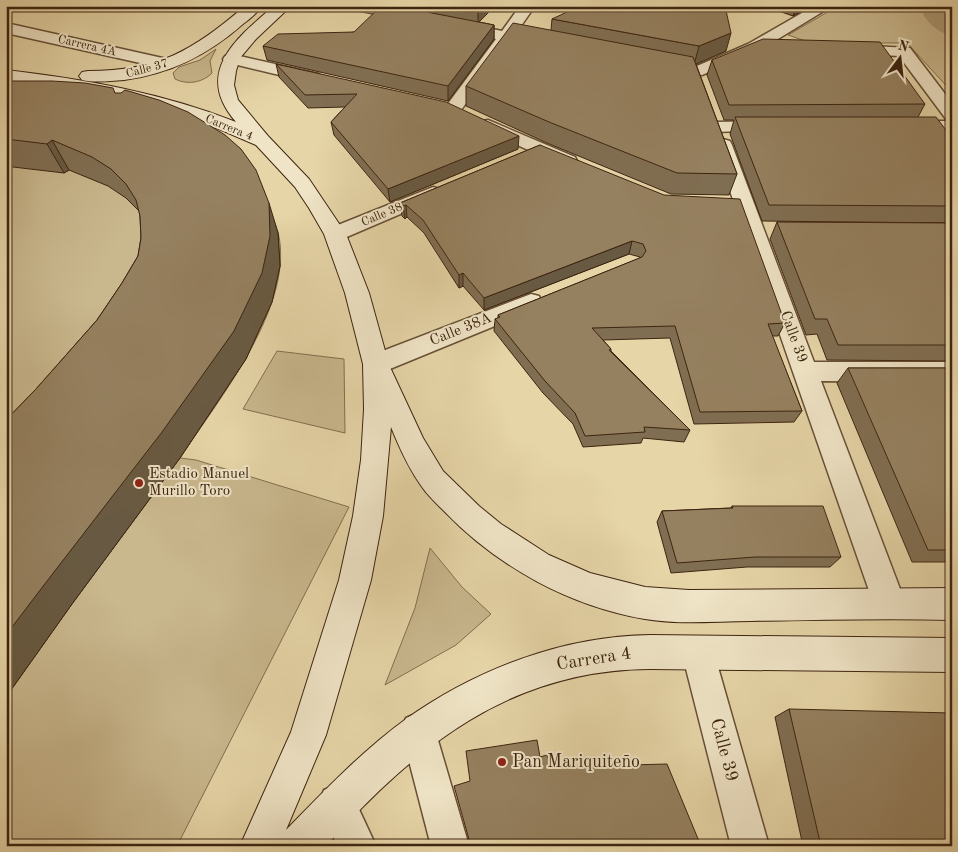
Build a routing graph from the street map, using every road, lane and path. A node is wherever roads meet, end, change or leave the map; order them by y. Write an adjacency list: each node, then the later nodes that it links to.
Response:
1 (255, 6): 17 (main road, Calle 37)
2 (284, 6): 16 (main road)
3 (358, 6): 6 (street)
4 (528, 6): 10 (street)
5 (825, 6): 13 (street)
6 (423, 19)
7 (442, 23): 10 (street)
8 (6, 28): 17 (street, Carrera 4A)
9 (543, 32): 11 (street)
10 (507, 36): 11 (street); 22 (street)
11 (526, 40): 12 (street)
12 (554, 45)
13 (754, 48): 14 (street); 20 (street)
14 (782, 48)
15 (838, 50): 23 (street)
16 (231, 59): 19 (street); 27 (main road)
17 (168, 64): 18 (main road, Calle 37)
18 (14, 75): 27 (main road, Carrera 4)
19 (328, 81)
20 (700, 93): 24 (street); 35 (street, Calle 39)
21 (434, 104): 22 (street)
22 (453, 109): 28 (street)
23 (952, 114)
24 (785, 126)
25 (893, 126): 26 (street)
26 (952, 126)
27 (263, 141): 32 (main road, Carrera 4)
28 (539, 149): 29 (street); 30 (street)
29 (512, 160)
30 (585, 168)
31 (450, 186): 32 (street, Calle 38)
32 (335, 234): 34 (main road, Carrera 4)
33 (548, 295): 34 (street, Calle 38A)
34 (376, 364): 37 (main road, Carrera 4); 43 (main road, Carrera 4)
35 (805, 370): 36 (street); 37 (street, Calle 39)
36 (952, 372)
37 (889, 602): 38 (main road, Carrera 4)
38 (952, 604)
39 (698, 653): 40 (main road, Carrera 4); 41 (main road, Carrera 4); 47 (street, Calle 39)
40 (952, 655)
41 (418, 730): 42 (main road, Carrera 4); 46 (street)
42 (337, 804): 44 (main road, Carrera 4); 45 (street)
43 (260, 846)
44 (299, 846)
45 (357, 846)
46 (450, 846)
47 (750, 846)

